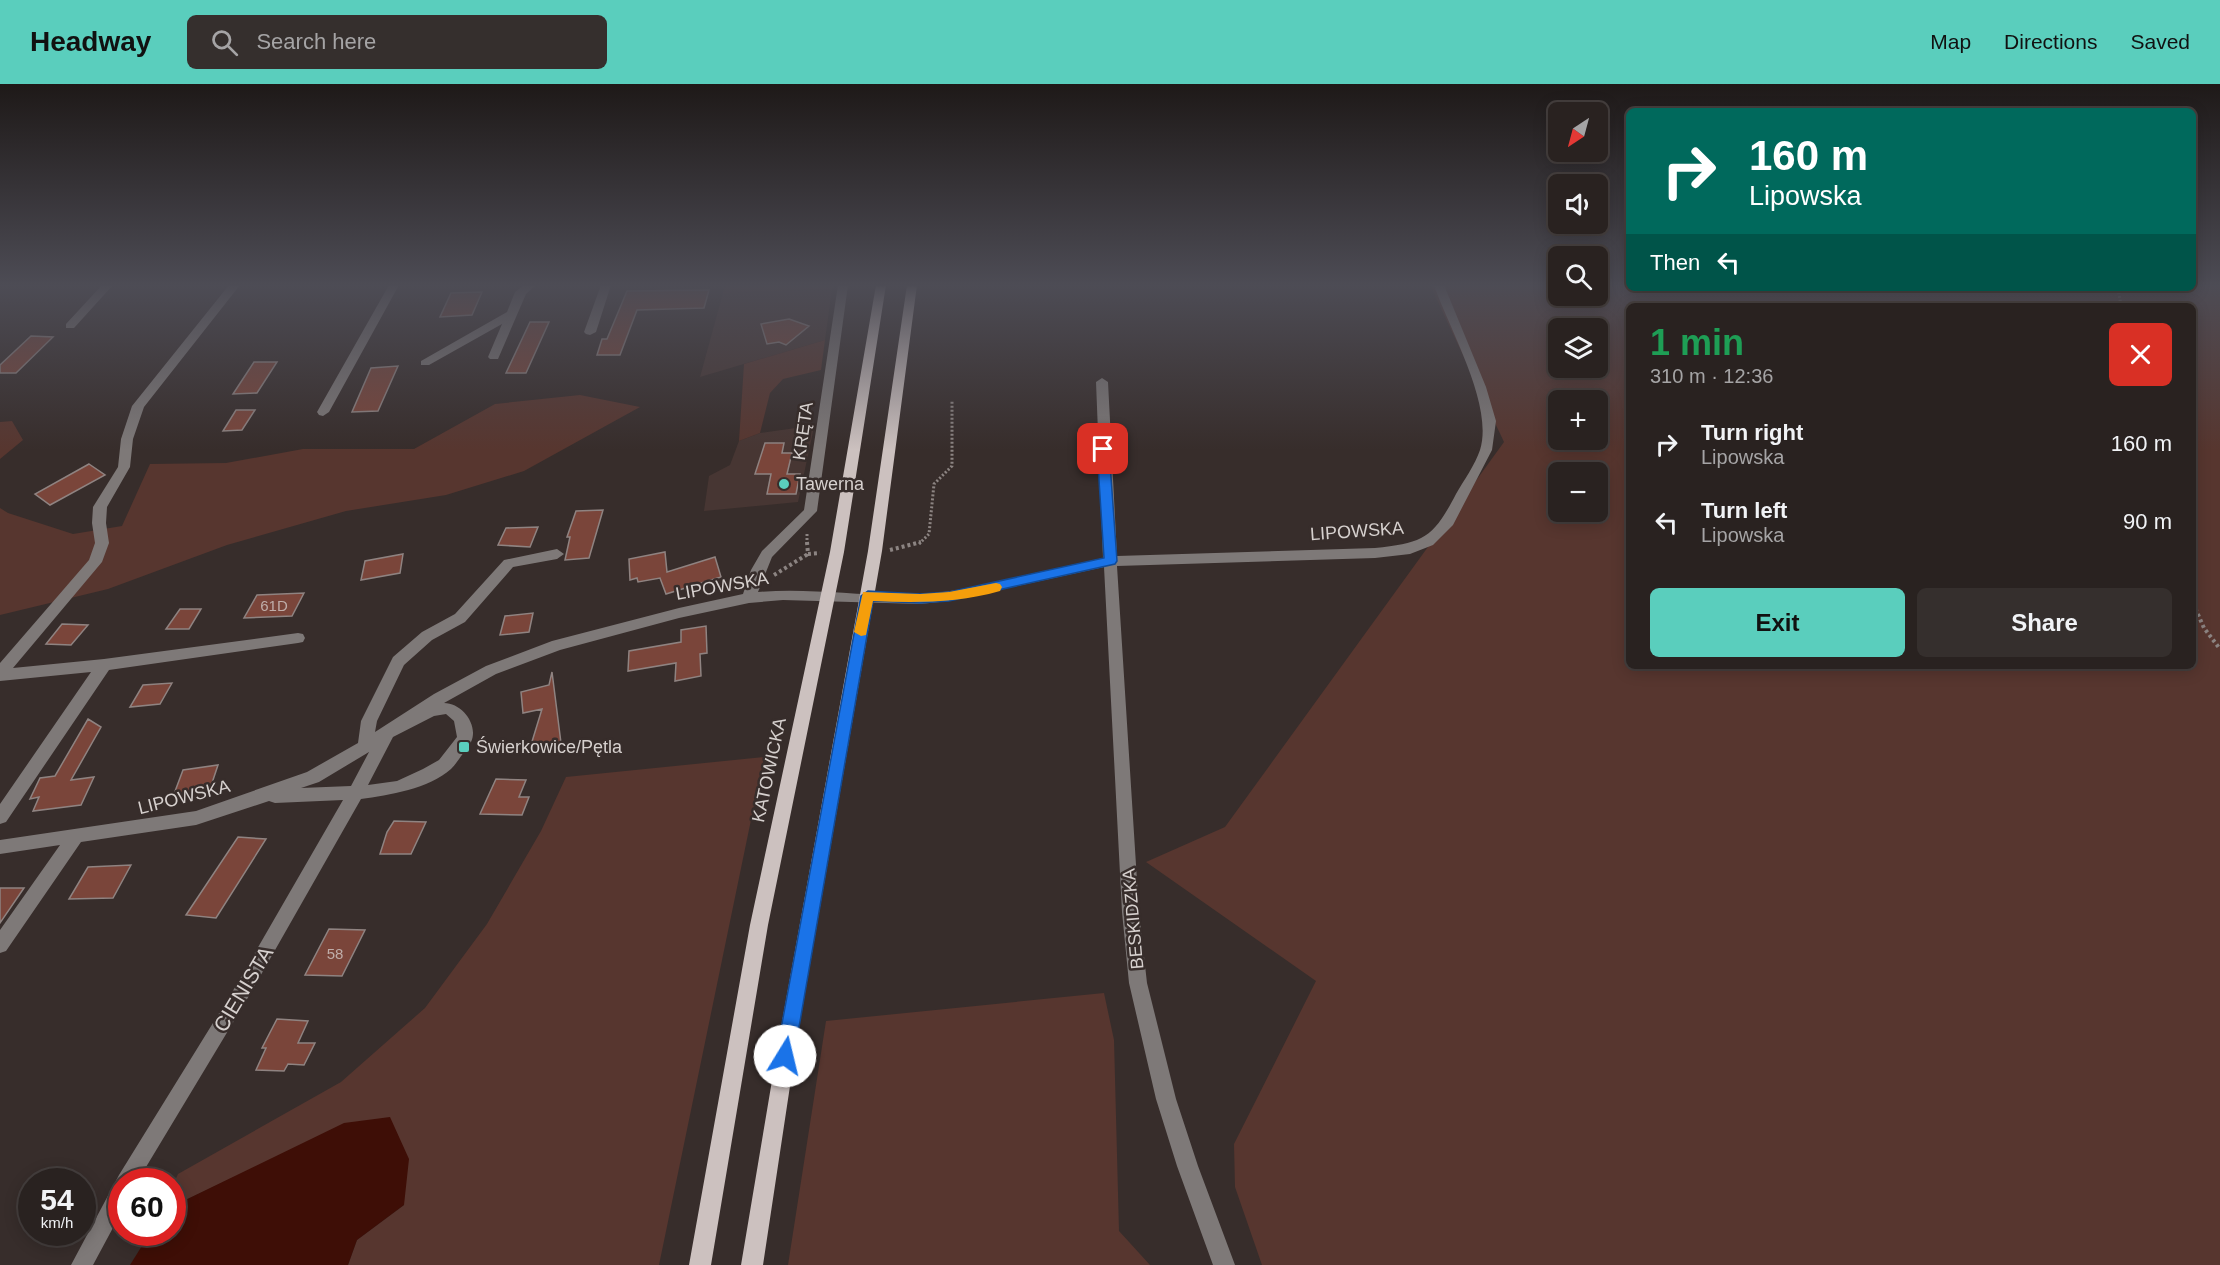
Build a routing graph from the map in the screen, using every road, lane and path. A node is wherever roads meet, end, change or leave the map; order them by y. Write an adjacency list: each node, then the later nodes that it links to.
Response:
1 (191, 340): 22 (street)
2 (363, 340): 12 (street)
3 (465, 340): 10 (street)
4 (501, 340): 9 (street)
5 (835, 340): 17 (street, KRĘTA)
6 (872, 340): 15 (main road, KATOWICKA)
7 (904, 340): 16 (main road)
8 (1461, 340): 14 (street, LIPOWSKA)
9 (494, 357)
10 (424, 363)
11 (1102, 382): 14 (street)
12 (323, 412)
13 (557, 554): 24 (street)
14 (1111, 561): 16 (street, LIPOWSKA); 36 (street, BESKIDZKA)
15 (829, 595): 16 (street, LIPOWSKA); 17 (street, LIPOWSKA); 34 (main road, KATOWICKA)
16 (868, 596): 35 (main road)
17 (749, 598): 23 (street, LIPOWSKA)
18 (2196, 610): 20 (path)
19 (298, 638): 21 (street)
20 (2220, 649)
21 (104, 665): 22 (street); 27 (street)
22 (0, 674)
23 (387, 733): 24 (street, LIPOWSKA); 25 (street, CIENISTA); 25 (street)
24 (366, 746): 26 (street, LIPOWSKA)
25 (356, 793): 26 (street); 31 (street, CIENISTA)
26 (263, 796): 28 (street, LIPOWSKA)
27 (0, 817)
28 (75, 837): 29 (street, LIPOWSKA); 30 (street)
29 (0, 847)
30 (0, 945)
31 (135, 1168)
32 (108, 1216): 33 (street)
33 (82, 1265)
34 (700, 1265)
35 (752, 1265)
36 (1224, 1265)

